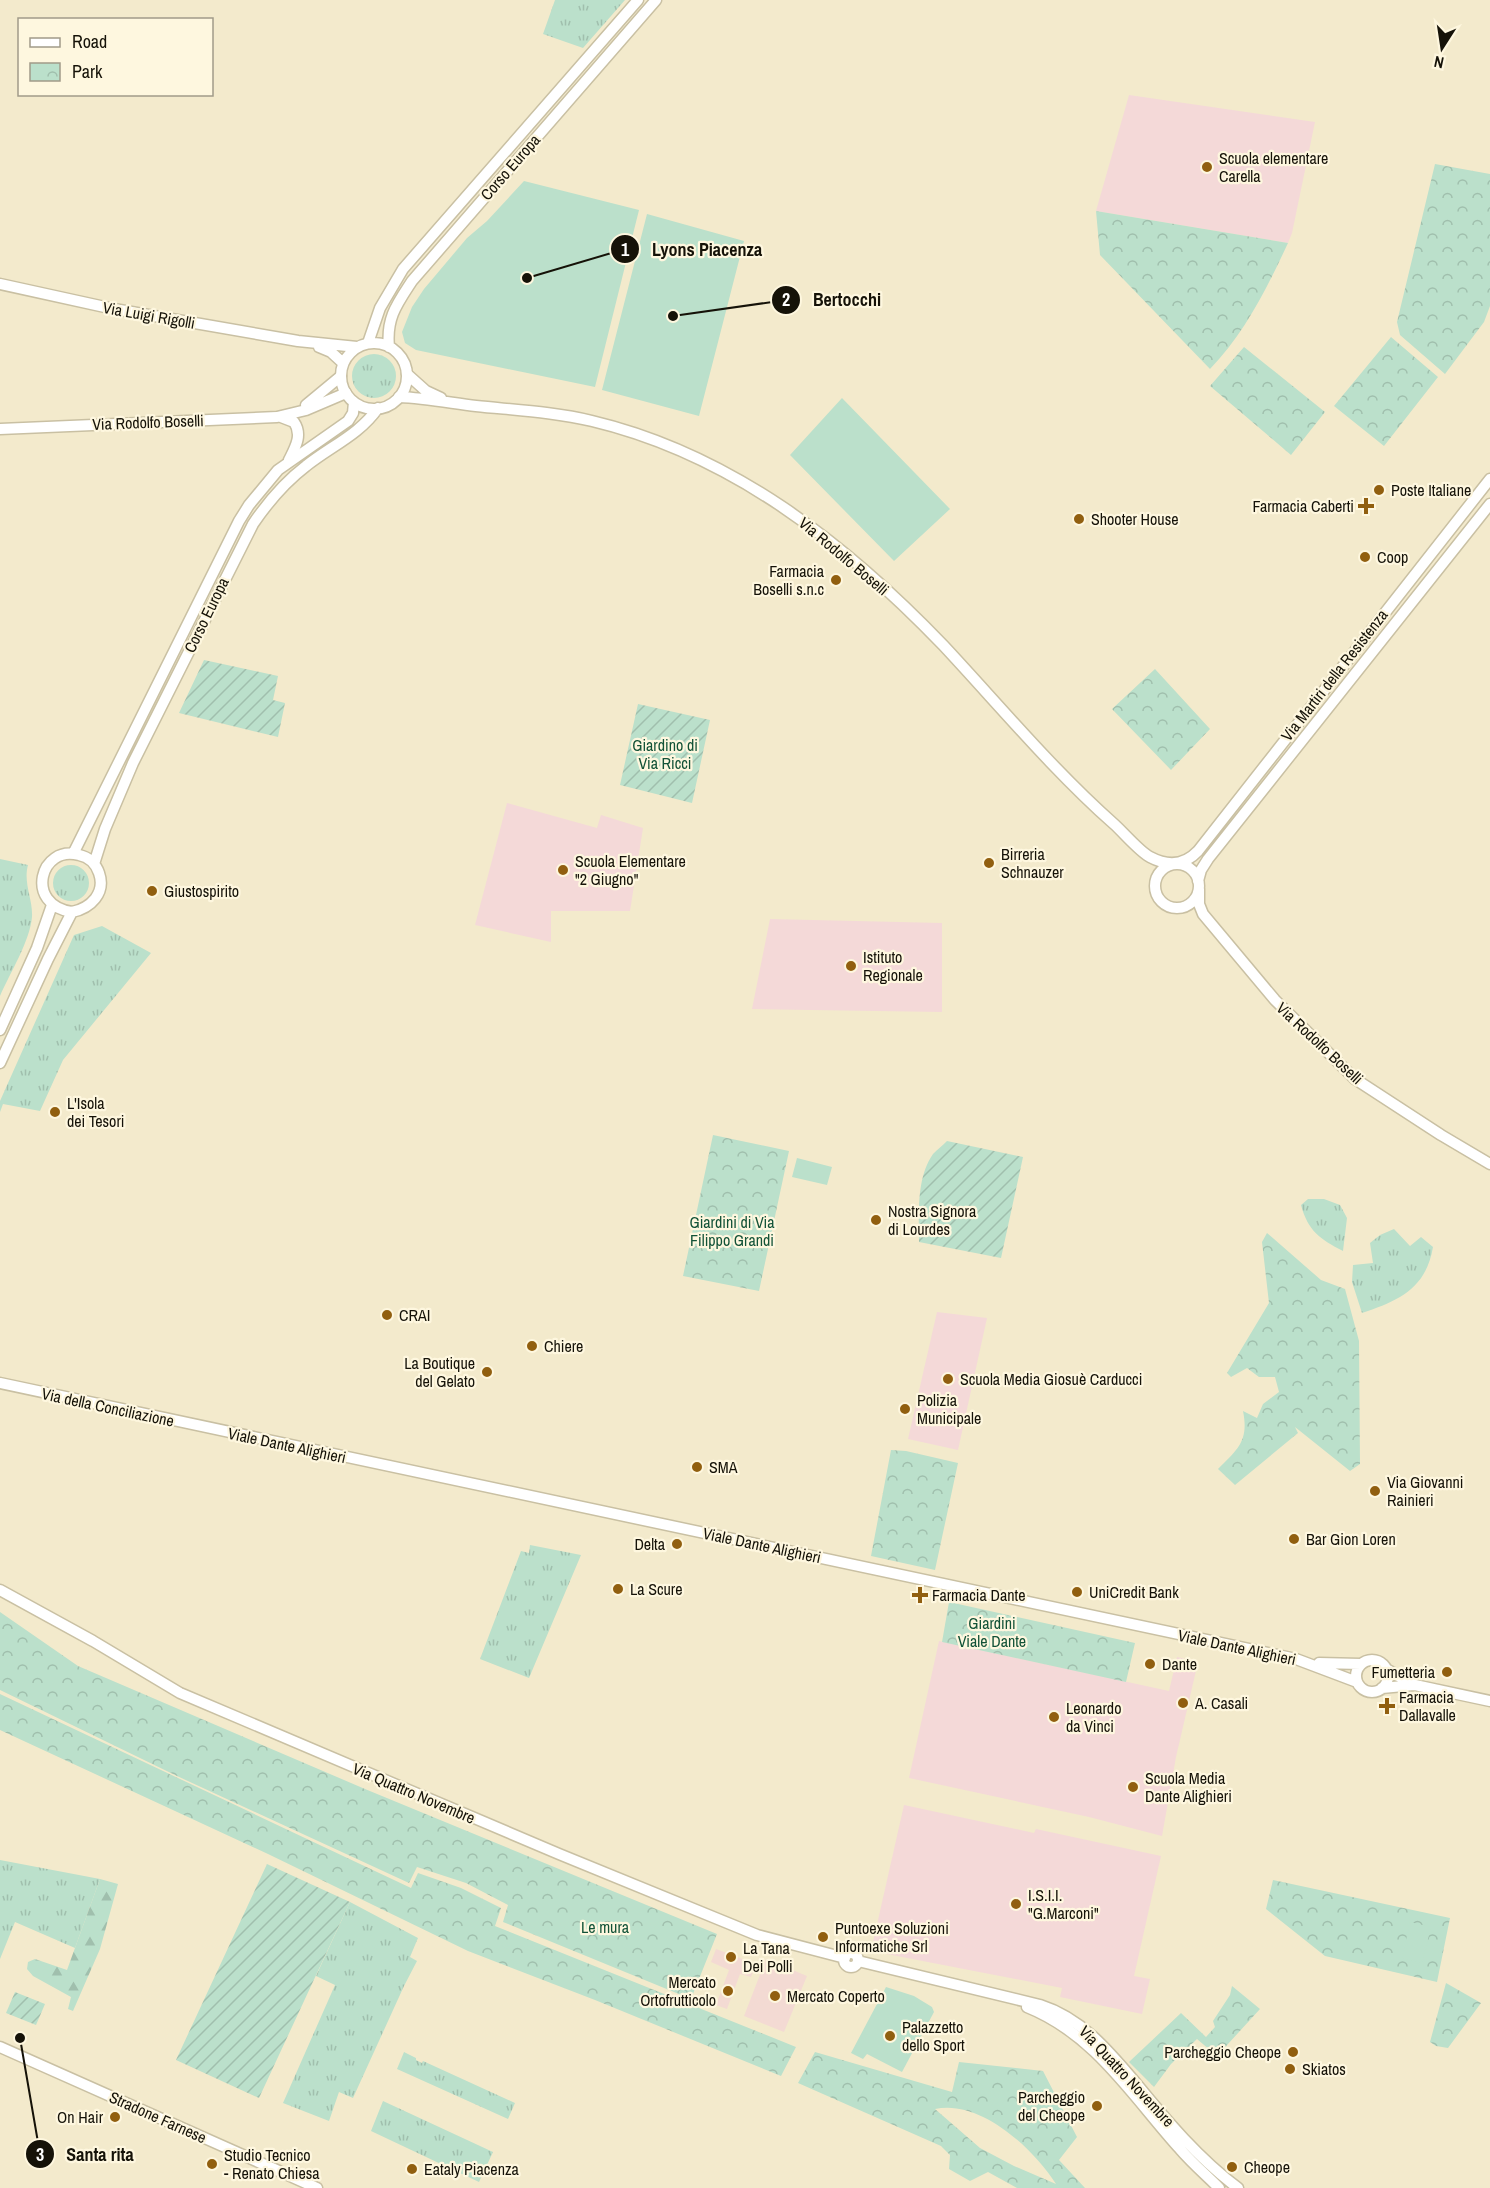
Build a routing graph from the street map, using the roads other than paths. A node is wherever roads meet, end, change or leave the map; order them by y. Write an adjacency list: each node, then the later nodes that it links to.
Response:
1 (638, 0): 5 (main road, Corso Europa)
2 (656, 0): 6 (main road, Corso Europa)
3 (0, 284): 4 (main road, Via Luigi Rigolli)
4 (298, 341): 5 (main road, Via Luigi Rigolli); 7 (main road, Via Luigi Rigolli)
5 (363, 345): 6 (main road); 7 (main road)
6 (390, 347): 8 (main road, Via Rodolfo Boselli)
7 (343, 363): 9 (main road)
8 (407, 375): 11 (main road); 13 (main road, Via Rodolfo Boselli)
9 (341, 376): 10 (main road); 15 (main road, Via Rodolfo Boselli)
10 (346, 393): 12 (main road); 15 (main road, Via Rodolfo Boselli)
11 (399, 397): 13 (main road, Via Rodolfo Boselli); 14 (main road)
12 (354, 402): 14 (main road); 18 (main road, Corso Europa)
13 (456, 403): 24 (main road, Via Rodolfo Boselli)
14 (378, 408): 25 (main road, Corso Europa)
15 (296, 412): 16 (main road, Via Rodolfo Boselli)
16 (277, 417): 17 (main road, Via Rodolfo Boselli); 18 (main road, Corso Europa)
17 (0, 429)
18 (289, 460): 23 (main road, Corso Europa)
19 (1490, 478): 21 (main road, Via Martiri della Resistenza)
20 (1490, 504): 22 (main road, Via Martiri della Resistenza)
21 (1269, 759): 22 (main road); 26 (main road, Via Martiri della Resistenza)
22 (1280, 768): 28 (main road, Via Martiri della Resistenza)
23 (73, 854): 25 (main road); 29 (main road)
24 (1147, 856): 26 (main road, Via Rodolfo Boselli); 27 (main road, Via Rodolfo Boselli)
25 (94, 864): 31 (main road, Corso Europa)
26 (1174, 864): 27 (main road); 28 (main road)
27 (1155, 882): 30 (main road)
28 (1199, 885): 30 (main road); 32 (main road)
29 (52, 905): 31 (main road); 33 (main road)
30 (1179, 908): 32 (main road)
31 (72, 912): 34 (main road)
32 (1203, 914): 35 (main road, Via Rodolfo Boselli)
33 (0, 1030)
34 (0, 1063)
35 (1490, 1164)
36 (0, 1383): 37 (main road, Via della Conciliazione)
37 (217, 1430): 39 (main road, Viale Dante Alighieri)
38 (0, 1590): 46 (main road, Via Quattro Novembre)
39 (1307, 1662): 40 (main road, Viale Dante Alighieri); 42 (main road, Viale Dante Alighieri)
40 (1361, 1664): 41 (main road); 42 (main road)
41 (1386, 1669): 43 (main road); 44 (main road)
42 (1357, 1682): 44 (main road)
43 (1415, 1685): 44 (main road); 45 (main road)
44 (1382, 1688)
45 (1490, 1701)
46 (998, 1996): 47 (main road, Via Quattro Novembre); 49 (main road, Via Quattro Novembre)
47 (1064, 2026): 49 (main road); 51 (main road, Via Quattro Novembre)
48 (0, 2047): 54 (main road, Stradone Farnese)
49 (1121, 2066): 50 (main road, Via Quattro Novembre)
50 (1135, 2082): 51 (main road); 53 (main road, Via Quattro Novembre)
51 (1150, 2112): 52 (main road, Via Quattro Novembre)
52 (1186, 2156): 53 (main road); 55 (main road, Via Quattro Novembre)
53 (1226, 2178): 56 (main road, Via Quattro Novembre)
54 (317, 2188)
55 (1218, 2188)
56 (1238, 2188)

